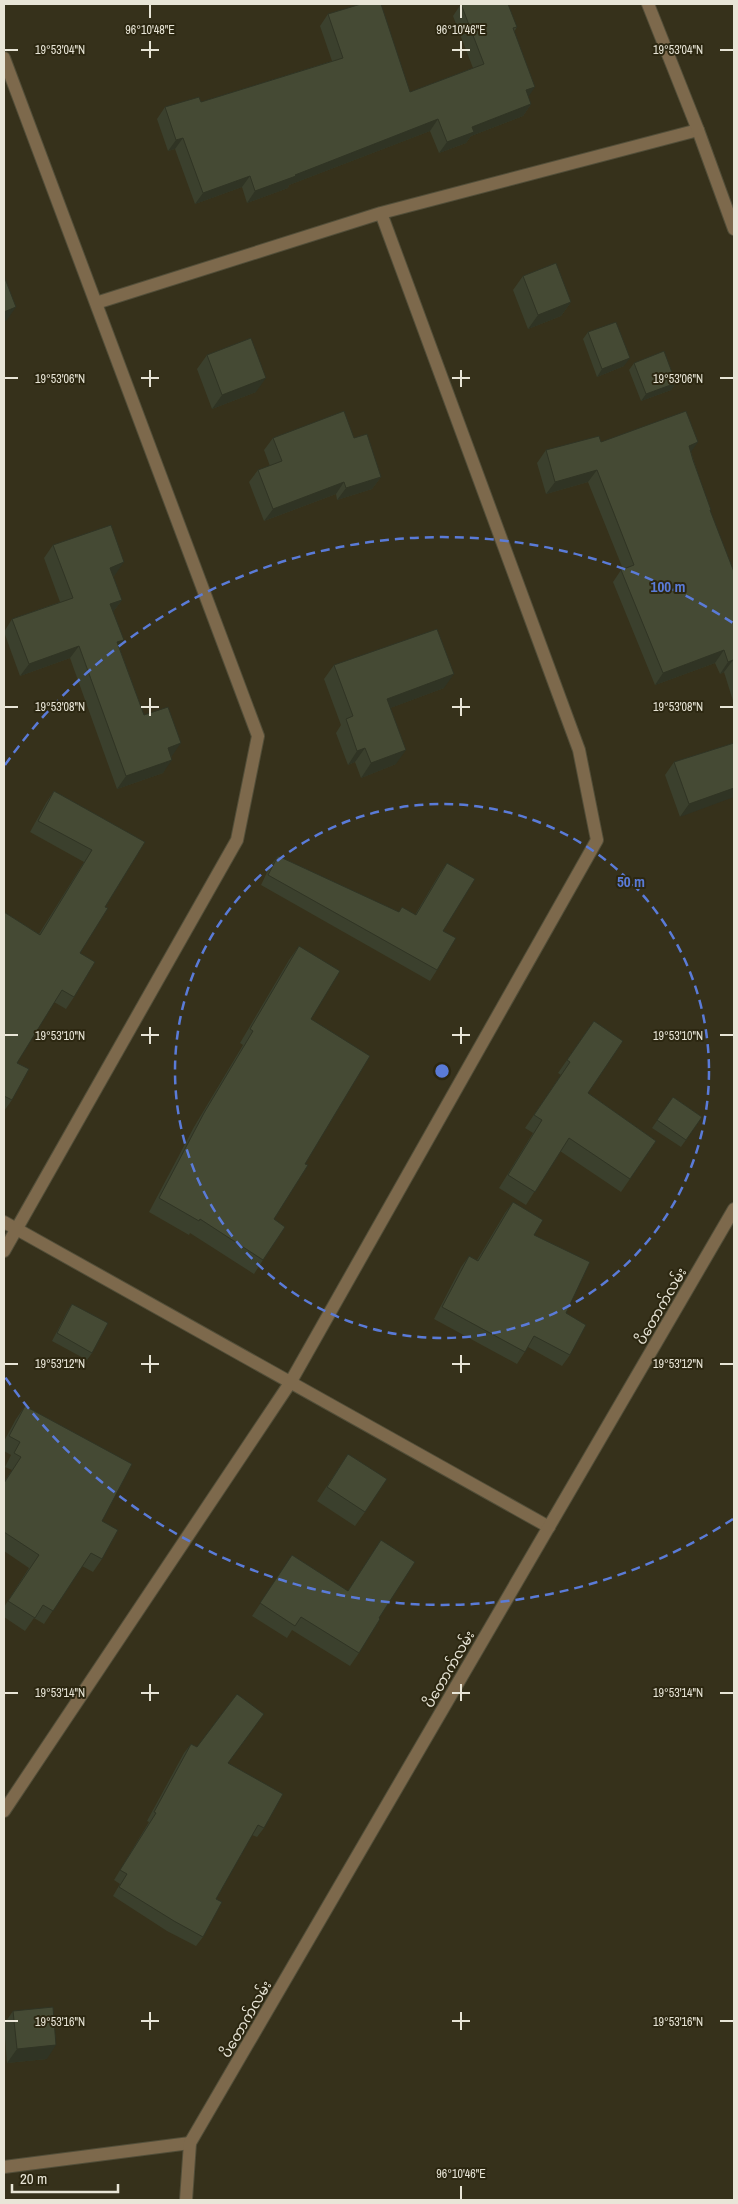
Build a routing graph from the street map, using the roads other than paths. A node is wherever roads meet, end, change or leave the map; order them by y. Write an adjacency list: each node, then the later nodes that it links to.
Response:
1 (648, 4): 3 (street)
2 (4, 58): 6 (street)
3 (698, 130): 4 (street); 5 (street)
4 (381, 213): 6 (street); 11 (street)
5 (734, 229)
6 (96, 303): 9 (street)
7 (734, 1209): 12 (street, ပိတောက်လမ်း)
8 (4, 1222): 9 (street)
9 (16, 1230): 10 (street); 11 (street)
10 (4, 1251)
11 (290, 1382): 12 (street); 13 (street)
12 (550, 1527): 14 (street, ပိတောက်လမ်း)
13 (4, 1811)
14 (190, 2143): 15 (street); 16 (street, ပိတောက်လမ်း)
15 (4, 2167)
16 (186, 2200)

